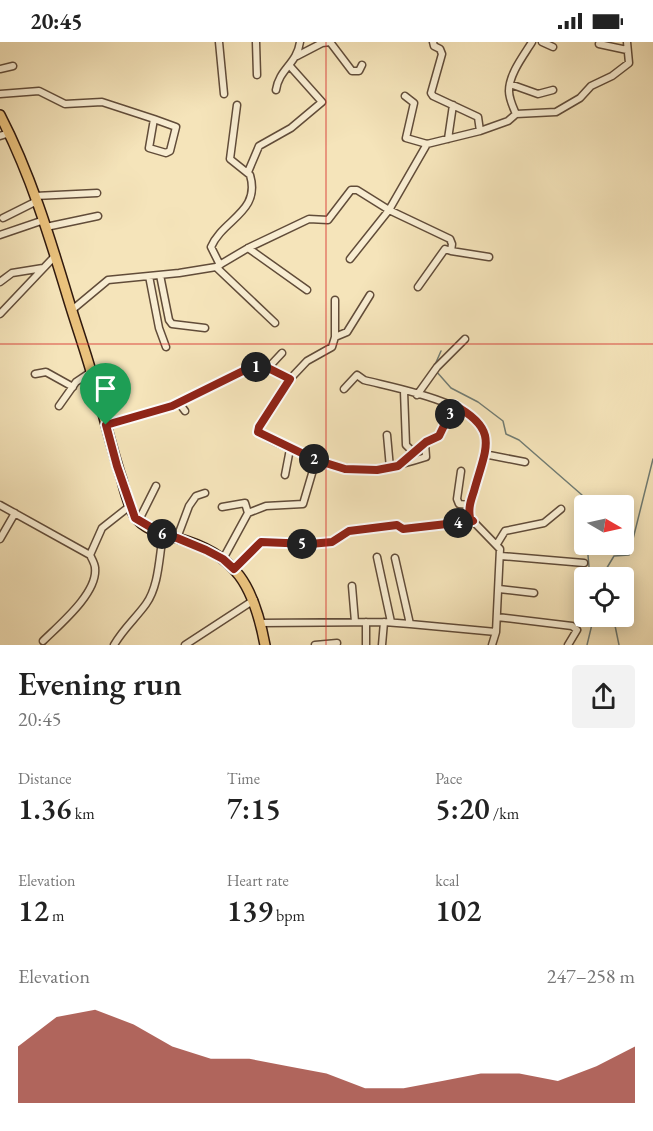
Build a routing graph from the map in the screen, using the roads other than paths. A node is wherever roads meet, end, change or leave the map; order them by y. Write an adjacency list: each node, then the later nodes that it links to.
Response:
1 (219, 42): 21 (street)
2 (256, 42): 16 (street)
3 (300, 42): 11 (street)
4 (433, 42): 24 (street)
5 (532, 42): 17 (street)
6 (542, 42): 10 (street)
7 (322, 43): 11 (street); 13 (street)
8 (599, 44): 9 (street)
9 (627, 46): 25 (street)
10 (554, 47)
11 (297, 56): 12 (street)
12 (289, 65): 18 (street); 34 (street)
13 (362, 65)
14 (13, 66): 15 (street)
15 (0, 69)
16 (257, 75)
17 (510, 84): 19 (street); 25 (street)
18 (276, 90)
19 (553, 90)
20 (0, 94): 27 (street)
21 (224, 94)
22 (405, 96): 31 (street)
23 (237, 105): 34 (street)
24 (453, 105): 28 (street); 30 (street)
25 (516, 114): 28 (street)
26 (0, 115): 29 (main road)
27 (154, 119): 32 (street); 32 (street)
28 (480, 131): 30 (street)
29 (5, 135): 36 (main road)
30 (448, 139): 31 (street)
31 (427, 144): 37 (street)
32 (149, 148): 33 (street)
33 (147, 156)
34 (248, 172): 47 (street)
35 (97, 193): 36 (street)
36 (36, 199): 39 (street); 40 (main road)
37 (389, 210): 42 (street); 43 (street); 46 (street)
38 (98, 216): 40 (street)
39 (3, 218)
40 (45, 223): 41 (street); 44 (main road)
41 (0, 235)
42 (248, 248): 47 (street); 53 (street)
43 (451, 250): 45 (street); 52 (street)
44 (56, 255): 48 (street); 56 (main road)
45 (489, 257)
46 (350, 259)
47 (218, 266): 49 (street); 58 (street)
48 (44, 268): 51 (street); 57 (street)
49 (160, 275): 50 (street); 59 (street)
50 (149, 276): 56 (street); 62 (street)
51 (0, 282)
52 (418, 288)
53 (307, 290)
54 (370, 294): 60 (street)
55 (335, 300): 60 (street)
56 (72, 310): 65 (main road)
57 (0, 314)
58 (274, 323)
59 (205, 327)
60 (335, 337): 67 (street)
61 (465, 339): 71 (street)
62 (166, 346)
63 (282, 353): 64 (street)
64 (268, 368): 67 (street); 72 (street)
65 (91, 372): 68 (street); 76 (main road)
66 (35, 374): 68 (street)
67 (290, 379): 79 (street)
68 (73, 387): 74 (street)
69 (344, 389): 70 (street)
70 (404, 391): 71 (street); 80 (street)
71 (417, 395): 73 (street)
72 (179, 403): 75 (street); 76 (street)
73 (454, 405): 78 (street); 81 (street)
74 (59, 406)
75 (185, 411)
76 (106, 425): 92 (main road)
77 (387, 435): 85 (street)
78 (424, 443): 80 (street); 84 (street)
79 (290, 449): 82 (street); 87 (street)
80 (414, 453): 84 (street)
81 (484, 454): 83 (street); 91 (street)
82 (316, 460): 85 (street); 96 (street)
83 (525, 462)
84 (398, 466): 85 (street)
85 (390, 468)
86 (461, 471): 91 (street)
87 (285, 475)
88 (156, 486): 97 (street)
89 (205, 493): 100 (street)
90 (0, 505): 95 (street)
91 (470, 505): 98 (street)
92 (130, 506): 97 (main road); 103 (street)
93 (222, 507): 96 (street)
94 (561, 509): 102 (street)
95 (15, 513): 101 (street); 103 (street)
96 (248, 513): 107 (street)
97 (139, 520): 99 (main road)
98 (473, 521): 102 (street); 109 (street)
99 (164, 535): 100 (main road); 123 (street)
100 (177, 538): 107 (main road)
101 (0, 539)
102 (497, 544): 104 (street)
103 (90, 555): 121 (street)
104 (501, 556): 108 (street); 111 (street)
105 (377, 557): 117 (street)
106 (395, 558): 119 (street)
107 (223, 559): 109 (main road)
108 (585, 563)
109 (234, 569): 113 (main road)
110 (352, 586): 115 (street)
111 (499, 589): 112 (street); 114 (street)
112 (534, 593)
113 (254, 600): 118 (main road); 124 (street)
114 (497, 617): 120 (street); 130 (street)
115 (355, 622): 116 (street); 118 (street)
116 (366, 622): 117 (street); 127 (street)
117 (388, 622): 119 (street); 128 (street)
118 (261, 623): 125 (main road)
119 (410, 624): 120 (street)
120 (496, 632): 129 (street)
121 (43, 641)
122 (337, 643): 126 (street)
123 (114, 645)
124 (185, 645)
125 (266, 645)
126 (315, 645)
127 (366, 645)
128 (382, 645)
129 (492, 645)
130 (568, 645)

